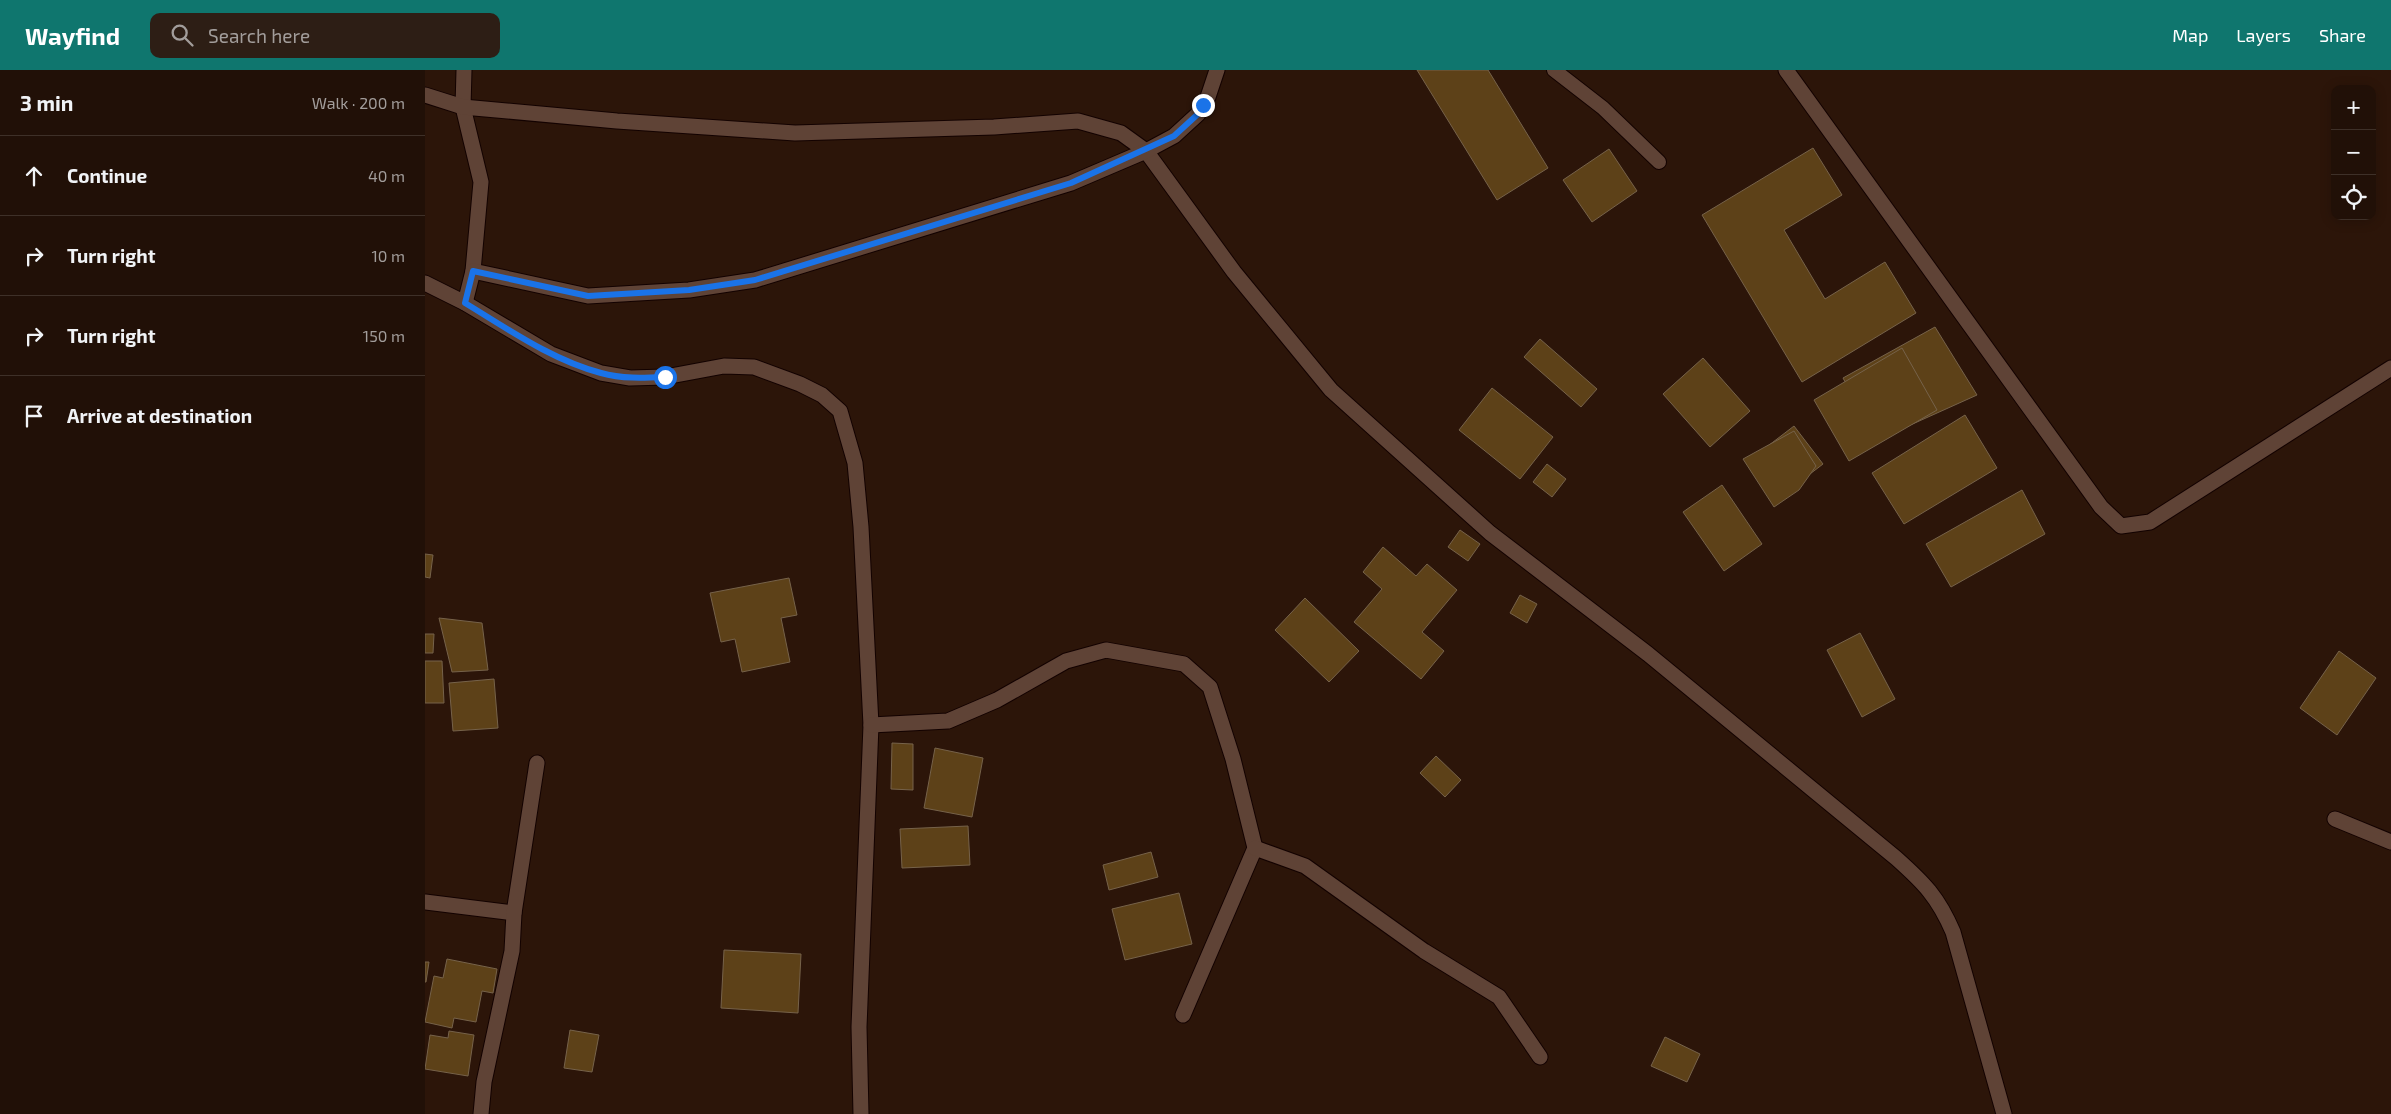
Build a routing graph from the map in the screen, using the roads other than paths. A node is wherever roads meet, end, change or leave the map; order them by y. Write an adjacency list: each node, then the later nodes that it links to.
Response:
1 (464, 70): 6 (street)
2 (1217, 70): 7 (street)
3 (1554, 70): 8 (lane)
4 (1786, 70): 12 (street)
5 (425, 95): 6 (street)
6 (463, 107): 7 (street); 9 (street)
7 (1146, 150): 9 (street); 24 (street)
8 (1659, 162)
9 (473, 271): 11 (street)
10 (425, 283): 11 (street)
11 (465, 303): 13 (street)
12 (2391, 368)
13 (871, 725): 17 (street); 23 (street)
14 (537, 763): 19 (street)
15 (2335, 819): 16 (street)
16 (2391, 842)
17 (1255, 848): 20 (street); 21 (street)
18 (425, 902): 19 (street)
19 (514, 912): 22 (street)
20 (1183, 1015)
21 (1540, 1057)
22 (481, 1114)
23 (861, 1114)
24 (2004, 1114)

